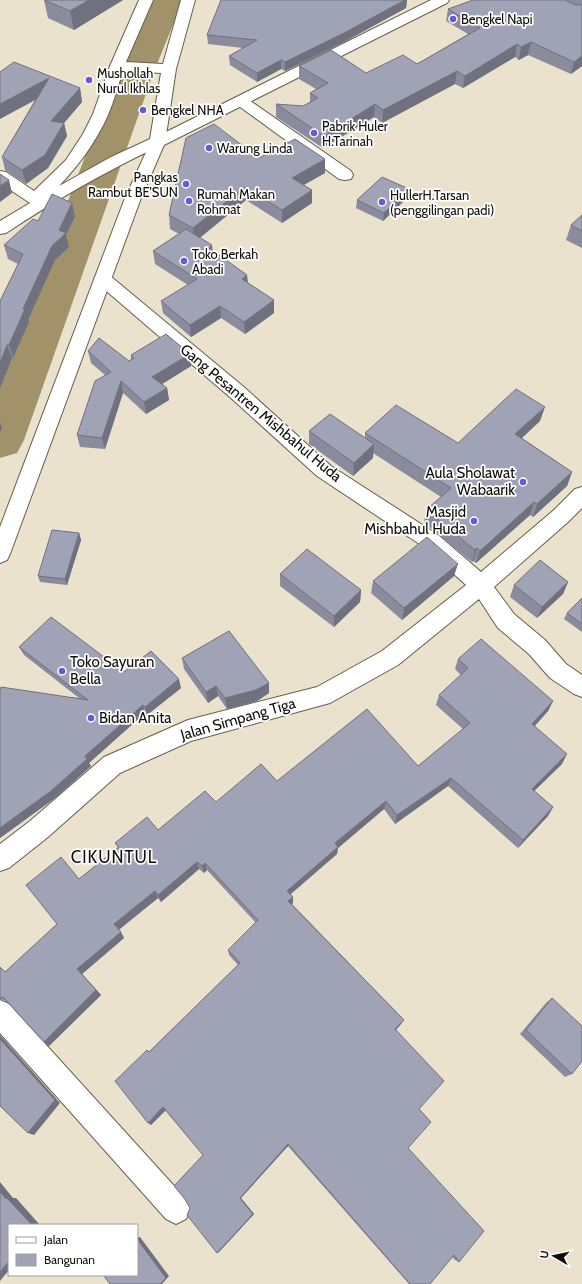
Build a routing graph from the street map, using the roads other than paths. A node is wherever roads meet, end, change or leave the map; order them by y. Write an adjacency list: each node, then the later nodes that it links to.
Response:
1 (146, 0): 4 (street)
2 (188, 0): 5 (street)
3 (442, 0): 6 (street)
4 (121, 66): 5 (street); 10 (street)
5 (169, 69): 7 (street)
6 (241, 101): 7 (street); 8 (street)
7 (157, 142): 10 (street); 12 (street)
8 (345, 175)
9 (0, 176): 10 (street)
10 (39, 201): 11 (street)
11 (0, 229)
12 (103, 280): 14 (street); 15 (street, Gang Pesantren Mishbahul Huda)
13 (582, 495): 15 (street, Jalan Simpang Tiga)
14 (0, 554)
15 (481, 585): 16 (street, Gang Pesantren Mishbahul Huda); 17 (street, Jalan Simpang Tiga)
16 (582, 687)
17 (0, 859)
18 (0, 1013): 19 (street)
19 (176, 1209)

